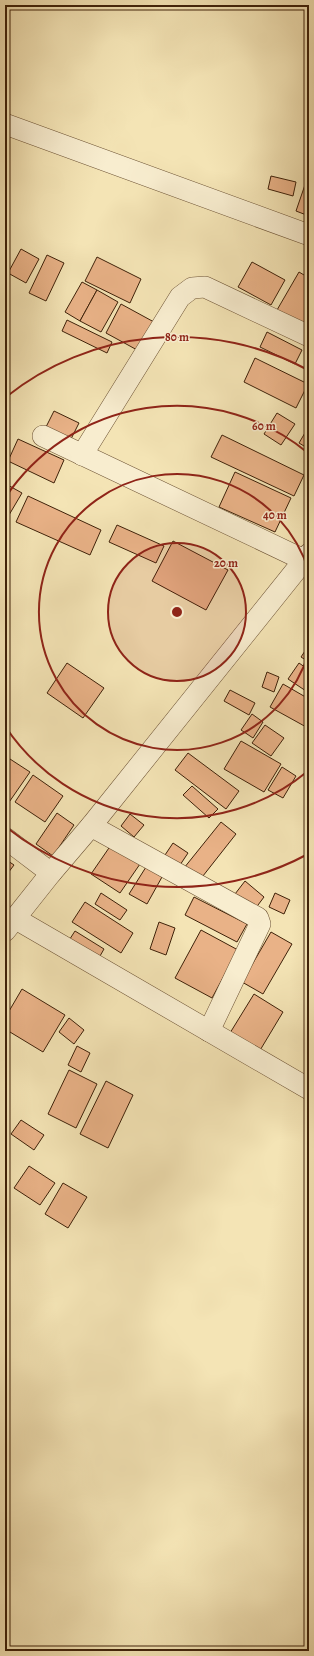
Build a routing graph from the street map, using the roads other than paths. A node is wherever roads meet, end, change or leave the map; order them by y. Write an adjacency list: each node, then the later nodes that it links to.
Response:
1 (5, 124): 2 (street)
2 (309, 235)
3 (309, 336): 5 (street)
4 (43, 436): 5 (street)
5 (82, 455): 6 (street)
6 (306, 557): 7 (street)
7 (92, 826): 9 (street); 11 (street)
8 (5, 838): 9 (street)
9 (51, 874): 10 (street)
10 (10, 925): 11 (street)
11 (209, 1031): 12 (street)
12 (309, 1089)

